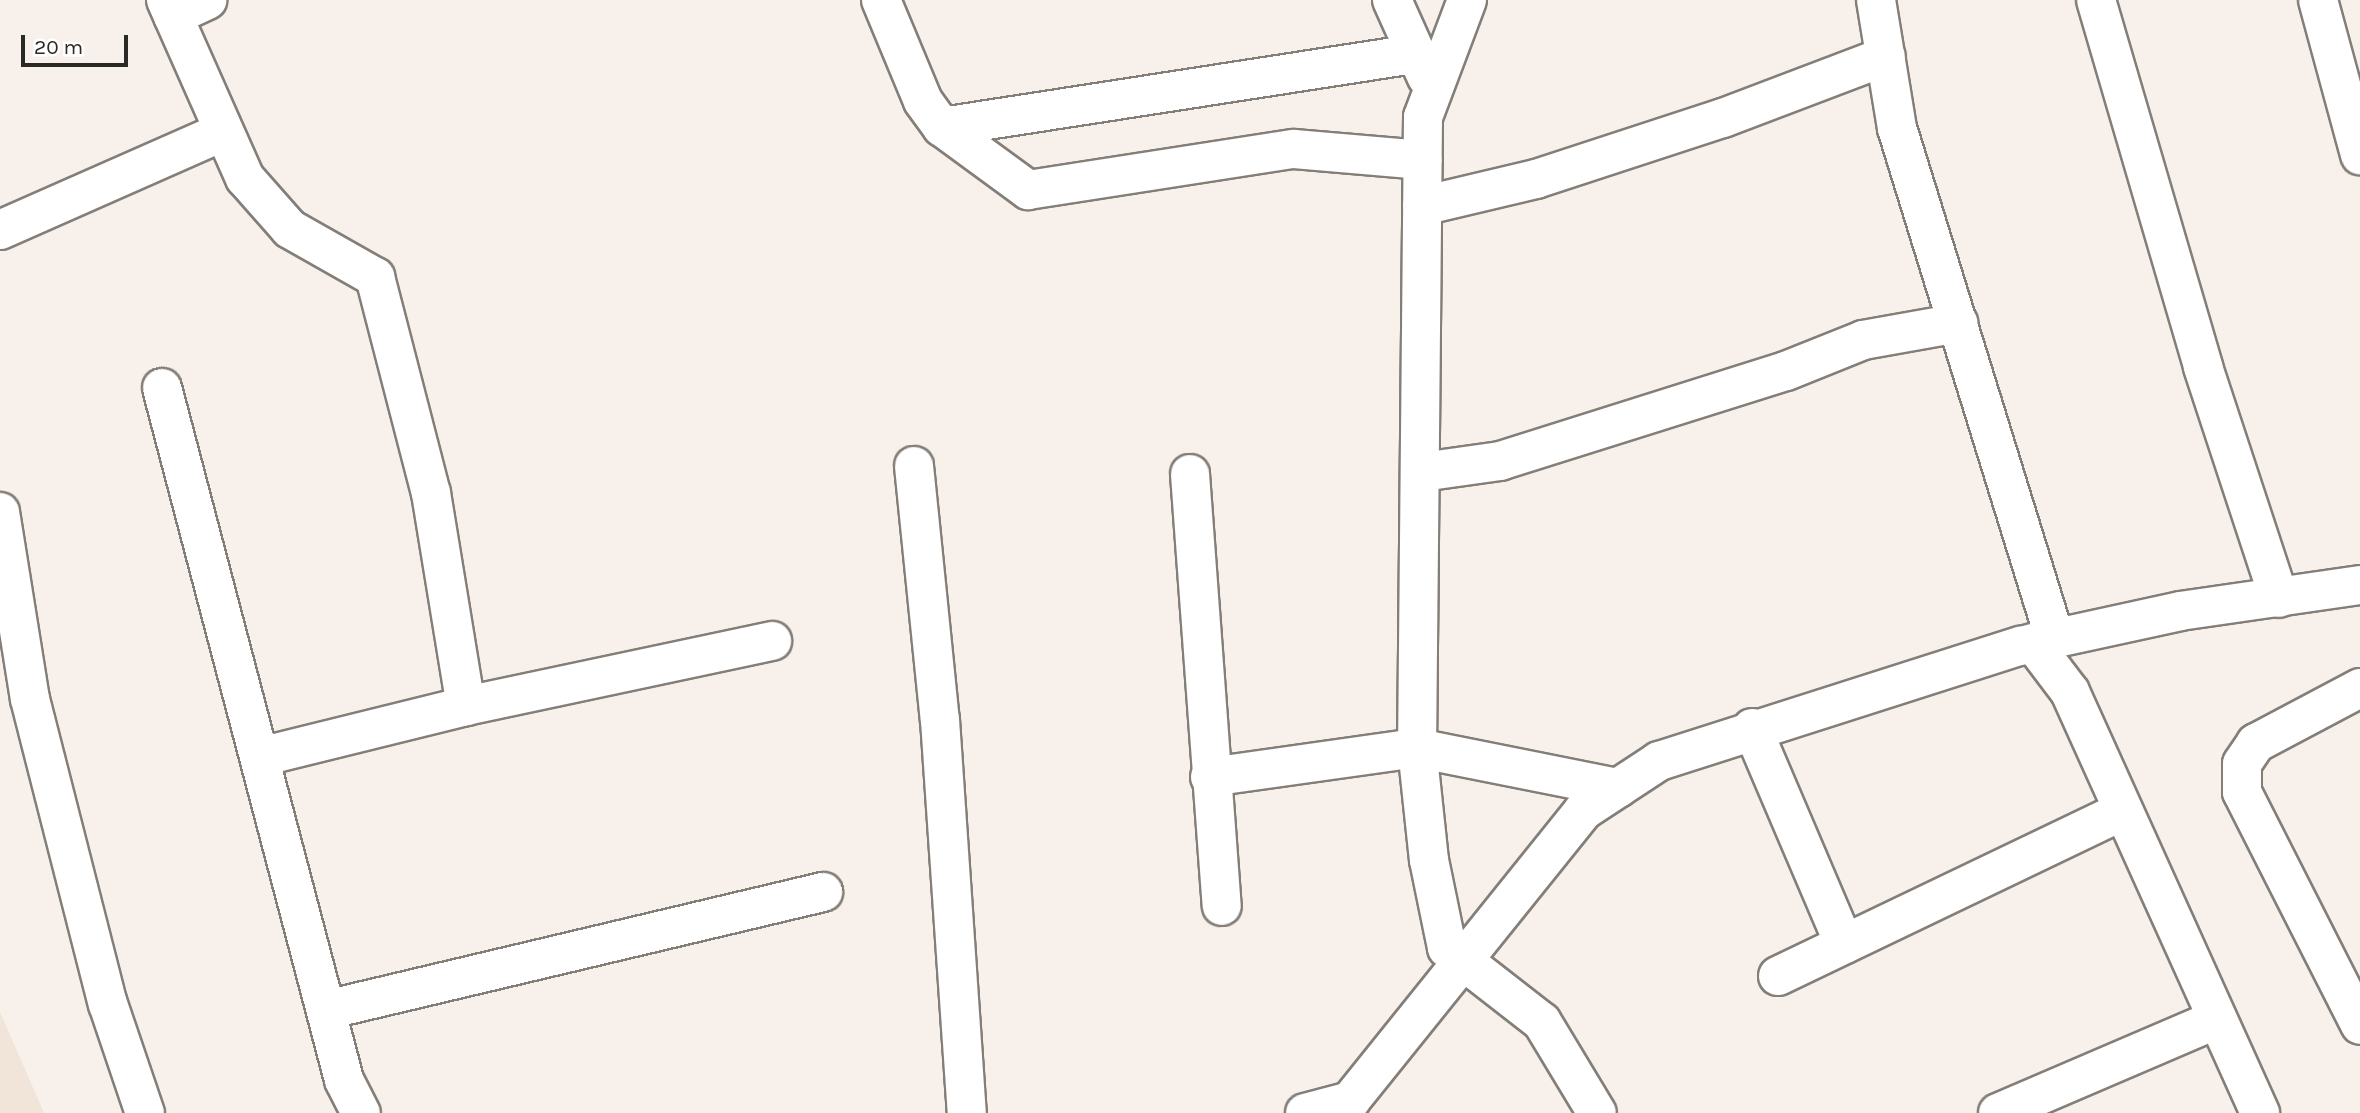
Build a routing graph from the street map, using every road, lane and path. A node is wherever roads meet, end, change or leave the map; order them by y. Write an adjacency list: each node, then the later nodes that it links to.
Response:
1 (881, 0): 11 (street)
2 (1392, 0): 8 (street)
3 (1467, 0): 10 (street)
4 (1876, 0): 9 (street)
5 (2096, 0): 24 (street)
6 (2318, 0): 13 (street)
7 (182, 5): 12 (street)
8 (1416, 54): 10 (street); 11 (street)
9 (1886, 56): 15 (street); 17 (street)
10 (1433, 92): 14 (street)
11 (942, 127): 14 (street)
12 (222, 132): 16 (street); 28 (street)
13 (2360, 155)
14 (1423, 160): 15 (street)
15 (1422, 205): 20 (street)
16 (0, 230)
17 (1958, 323): 20 (street); 26 (street)
18 (162, 387): 31 (street)
19 (914, 466): 45 (street)
20 (1422, 472): 30 (street)
21 (1190, 474): 32 (street)
22 (0, 512): 43 (street)
23 (2360, 585): 24 (street)
24 (2280, 598): 26 (street)
25 (772, 641): 28 (street)
26 (2044, 641): 29 (street); 34 (street)
27 (2360, 688): 42 (street)
28 (466, 706): 31 (street)
29 (1752, 728): 33 (street); 37 (street)
30 (1417, 748): 32 (street); 33 (street); 38 (street)
31 (264, 757): 40 (street)
32 (1209, 777): 36 (street)
33 (1618, 788): 38 (street)
34 (2123, 811): 37 (street); 41 (street)
35 (823, 892): 40 (street)
36 (1222, 906)
37 (1844, 944): 39 (street)
38 (1465, 962): 46 (street); 47 (street)
39 (1778, 976)
40 (326, 1010): 44 (street)
41 (2215, 1020): 48 (street); 49 (street)
42 (2360, 1025)
43 (145, 1113)
44 (361, 1113)
45 (967, 1113)
46 (1305, 1113)
47 (1597, 1113)
48 (1998, 1113)
49 (2259, 1113)

